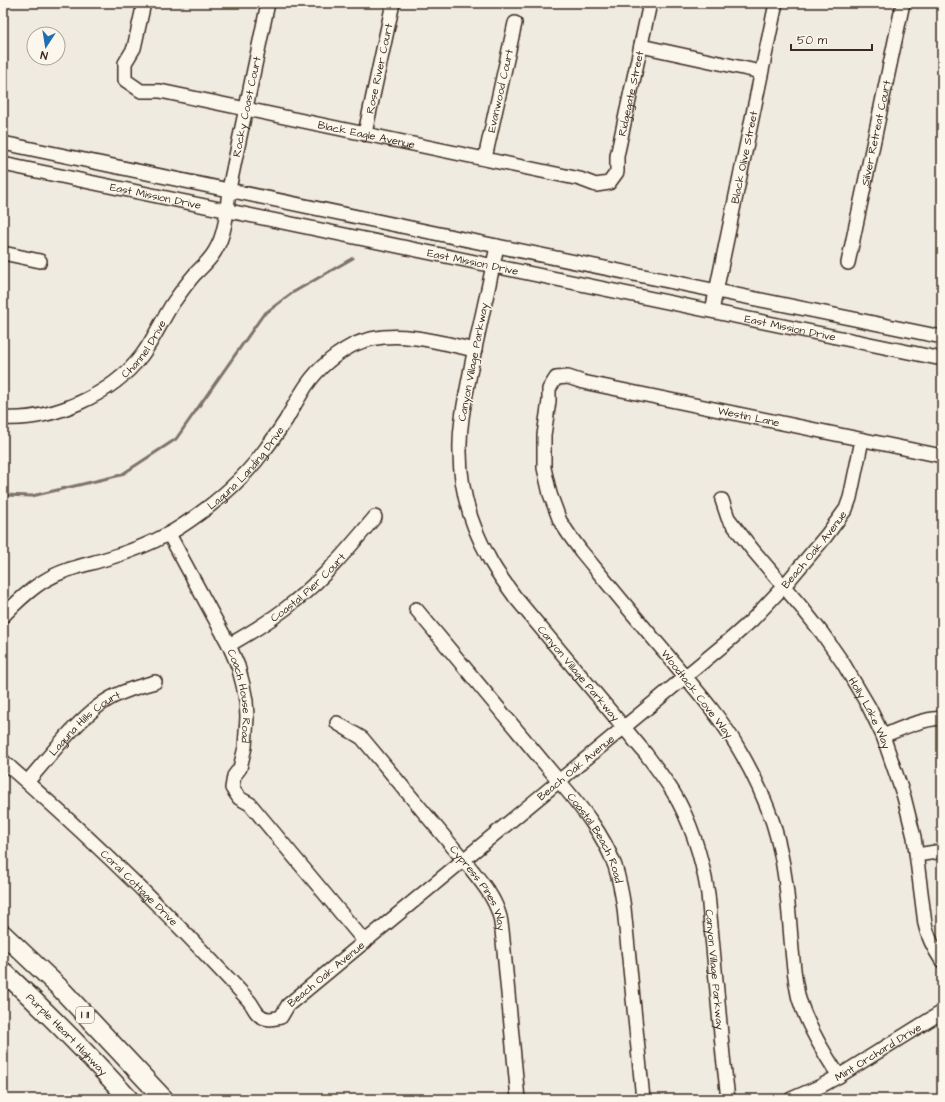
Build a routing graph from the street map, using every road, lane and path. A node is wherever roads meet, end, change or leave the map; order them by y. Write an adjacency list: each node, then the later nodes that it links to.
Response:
1 (144, 3): 10 (street, Black Eagle Avenue)
2 (268, 3): 10 (street, Rocky Coast Court)
3 (393, 3): 11 (street, Rose River Court)
4 (650, 3): 8 (street, Ridgegate Street)
5 (776, 3): 9 (street, Black Olive Street)
6 (903, 3): 21 (street, Silver Retreat Court)
7 (515, 23): 13 (street, Evanwood Court)
8 (641, 46): 9 (street); 15 (street, Ridgegate Street)
9 (761, 72): 23 (street, Black Olive Street)
10 (245, 109): 11 (street, Black Eagle Avenue); 16 (street, Rocky Coast Court)
11 (365, 133): 13 (street, Black Eagle Avenue)
12 (3, 143): 16 (street, East Mission Drive)
13 (485, 158): 15 (street, Black Eagle Avenue)
14 (3, 164): 17 (street, East Mission Drive)
15 (609, 183)
16 (229, 189): 17 (street, Rocky Coast Court); 18 (street, East Mission Drive)
17 (227, 211): 22 (street, East Mission Drive); 29 (street, Channel Drive)
18 (497, 246): 22 (street, Canyon Village Parkway); 23 (street, East Mission Drive)
19 (3, 253): 20 (street)
20 (40, 261)
21 (848, 263)
22 (493, 266): 24 (street, East Mission Drive); 26 (street, Canyon Village Parkway)
23 (716, 291): 24 (street, Black Olive Street); 25 (street, East Mission Drive)
24 (712, 311): 27 (street, East Mission Drive)
25 (942, 336)
26 (475, 350): 34 (street, Laguna Landing Drive); 43 (street, Canyon Village Parkway)
27 (942, 360)
28 (556, 378): 30 (street, Westin Lane); 39 (street, Woodtack Cove Way)
29 (3, 418)
30 (862, 440): 31 (street, Westin Lane); 35 (street, Beach Oak Avenue)
31 (942, 456)
32 (722, 500): 35 (street, Holly Lake Way)
33 (375, 518): 38 (street, Coastal Pier Court)
34 (169, 534): 37 (street, Laguna Landing Drive); 38 (street, Coach House Road)
35 (784, 586): 39 (street, Beach Oak Avenue); 44 (street, Holly Lake Way)
36 (416, 609): 46 (street, Coastal Beach Road)
37 (3, 616)
38 (229, 645): 52 (street, Coach House Road)
39 (685, 676): 43 (street, Beach Oak Avenue); 57 (street, Woodtack Cove Way)
40 (155, 682): 47 (street, Laguna Hills Court)
41 (942, 718): 44 (street)
42 (337, 723): 50 (street, Cypress Pines Way)
43 (624, 726): 46 (street, Beach Oak Avenue); 62 (street, Canyon Village Parkway)
44 (883, 736): 49 (street, Holly Lake Way)
45 (3, 760): 47 (street, Coral Cottage Drive)
46 (559, 781): 50 (street, Beach Oak Avenue); 61 (street, Coastal Beach Road)
47 (27, 782): 56 (street, Coral Cottage Drive)
48 (942, 851): 49 (street)
49 (917, 855): 53 (street, Holly Lake Way)
50 (464, 860): 52 (street, Beach Oak Avenue); 60 (street, Cypress Pines Way)
51 (3, 934): 59 (highway, I 11)
52 (365, 942): 56 (street, Beach Oak Avenue)
53 (942, 961)
54 (3, 971): 58 (highway, Purple Heart Highway / I 11)
55 (942, 1012): 57 (street, Mint Orchard Drive)
56 (269, 1020)
57 (839, 1076): 63 (street, Mint Orchard Drive)
58 (129, 1099)
59 (164, 1099)
60 (518, 1099)
61 (642, 1099)
62 (728, 1099)
63 (791, 1099)

